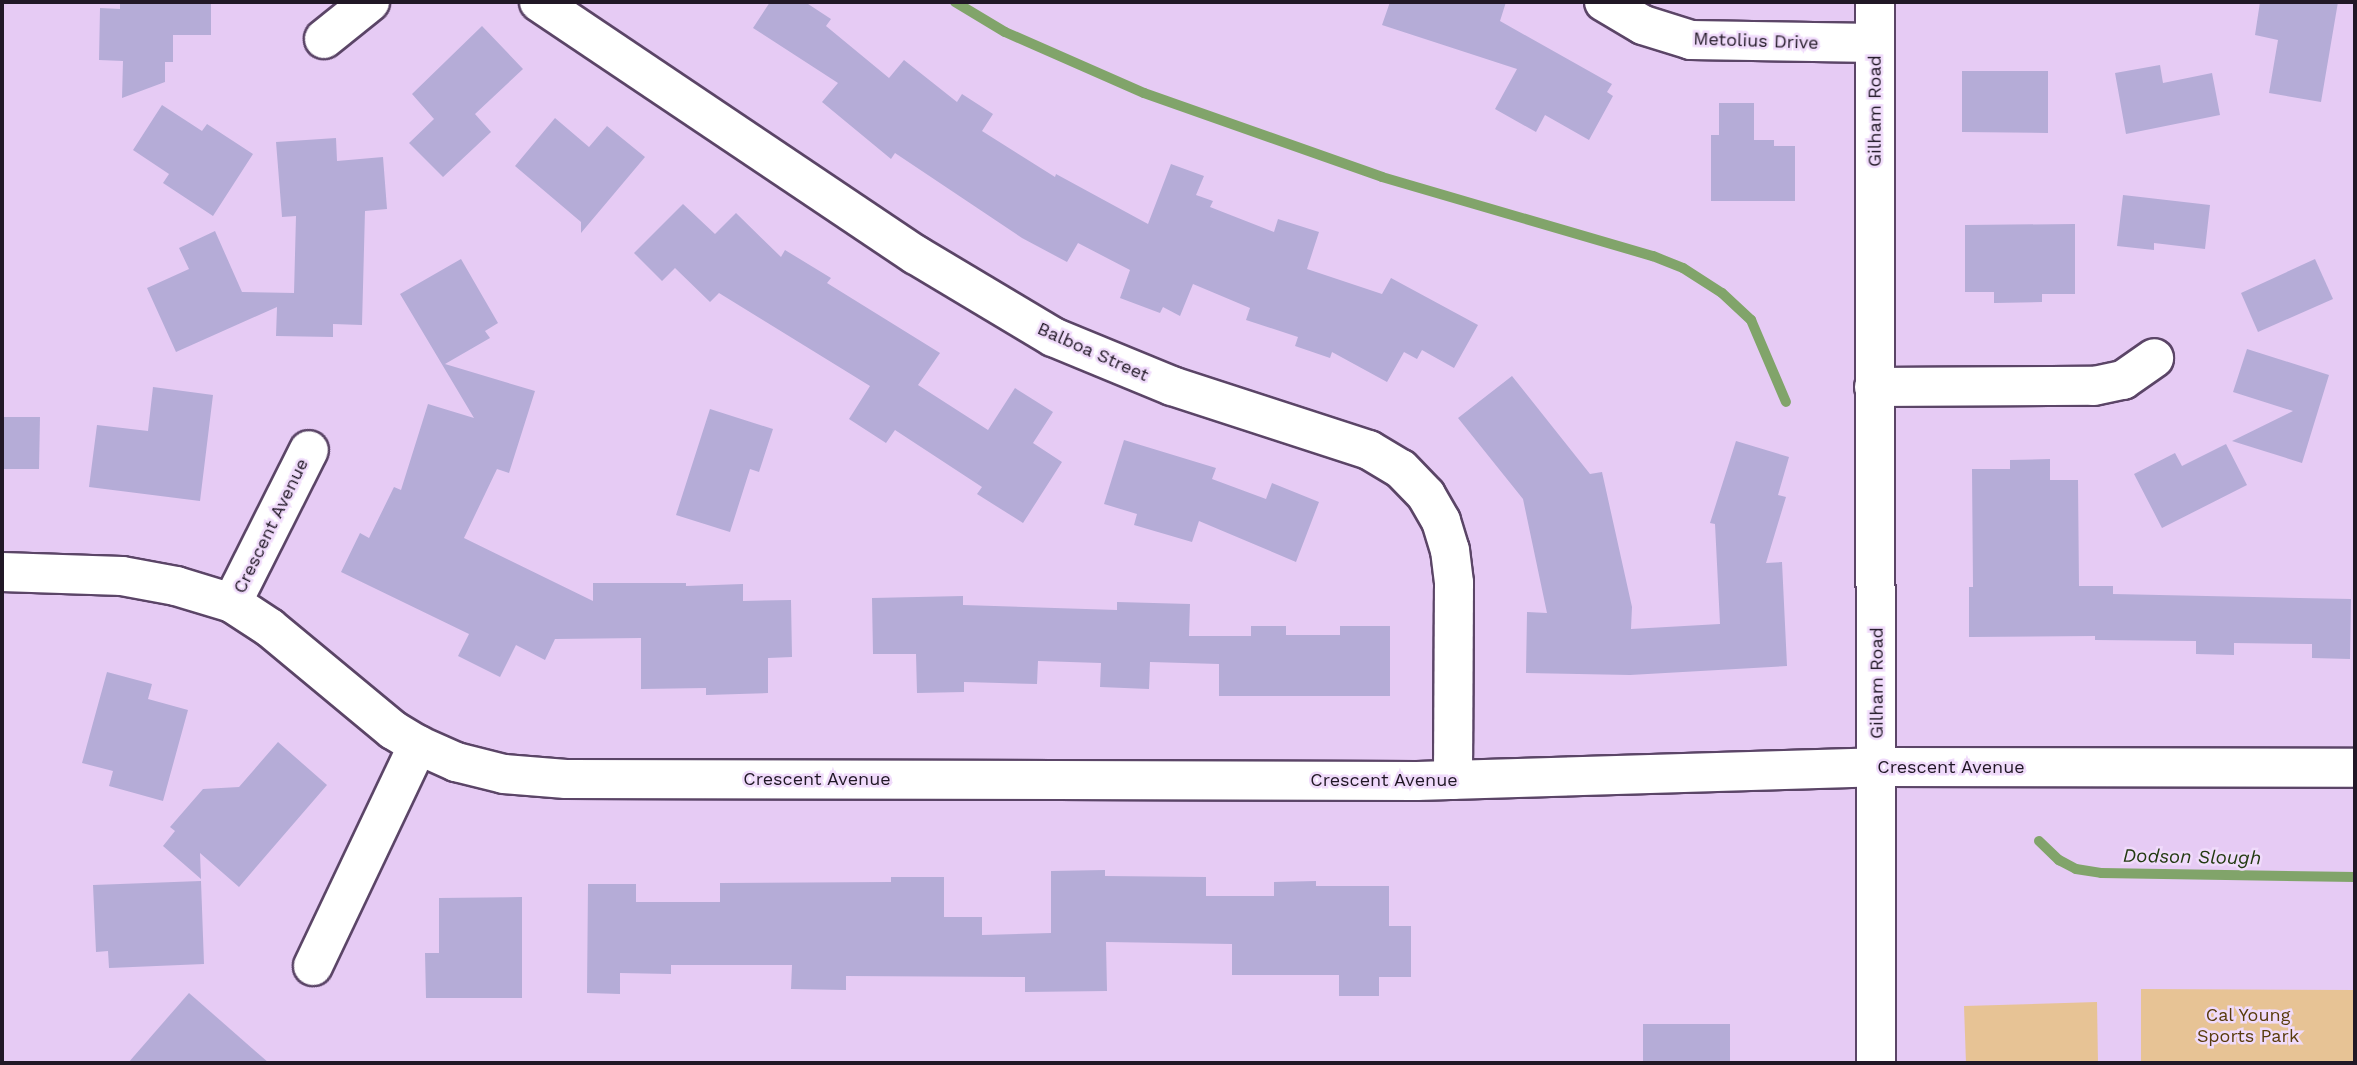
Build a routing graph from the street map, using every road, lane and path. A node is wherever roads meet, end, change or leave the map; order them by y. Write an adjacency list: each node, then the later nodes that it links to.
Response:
1 (370, 2): 5 (street)
2 (539, 2): 15 (street, Balboa Street)
3 (1604, 2): 6 (street, Metolius Drive)
4 (1875, 2): 6 (street, Gilham Road)
5 (324, 39)
6 (1875, 43): 8 (street, Gilham Road)
7 (2154, 358): 8 (street)
8 (1874, 387): 13 (street, Gilham Road)
9 (309, 450): 11 (street, Crescent Avenue)
10 (2, 572): 11 (street, Crescent Avenue)
11 (232, 603): 12 (street, Crescent Avenue)
12 (418, 746): 15 (street, Crescent Avenue); 16 (street)
13 (1877, 767): 14 (street, Crescent Avenue); 15 (street, Crescent Avenue); 17 (street, Gilham Road)
14 (2355, 768)
15 (1453, 780)
16 (313, 966)
17 (1876, 1063)

